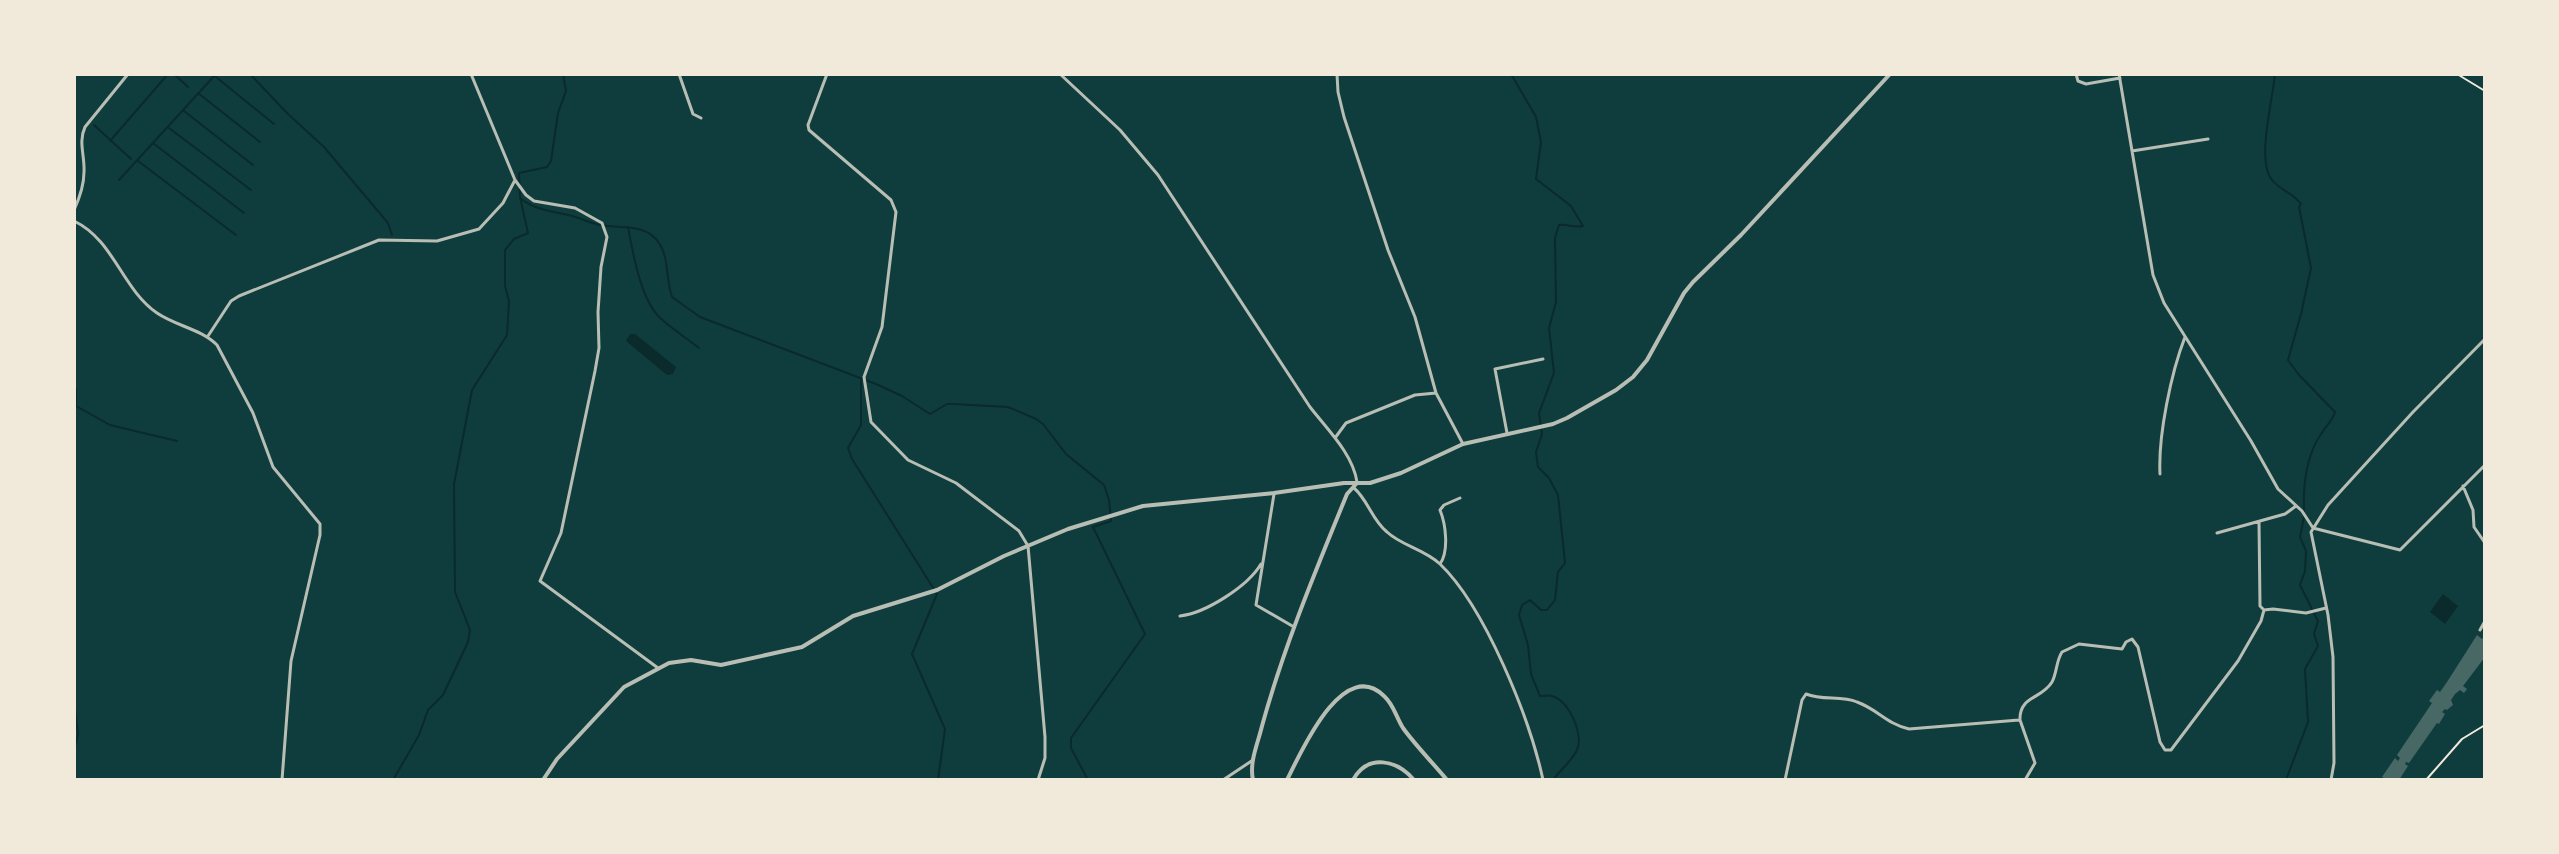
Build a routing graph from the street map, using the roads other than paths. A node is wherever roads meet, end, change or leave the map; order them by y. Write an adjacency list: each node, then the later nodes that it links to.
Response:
1 (128, 74): 14 (street)
2 (471, 74): 13 (street)
3 (679, 74): 10 (street)
4 (827, 74): 35 (street)
5 (1060, 74): 22 (street)
6 (1337, 74): 20 (street)
7 (1890, 74): 21 (street)
8 (2076, 74): 9 (street)
9 (2119, 76): 12 (street)
10 (701, 118)
11 (2208, 139): 12 (street)
12 (2132, 151): 17 (street)
13 (515, 180): 16 (street); 44 (street)
14 (74, 210)
15 (74, 221): 16 (street)
16 (208, 336): 47 (street)
17 (2185, 337): 25 (street); 30 (street)
18 (2485, 339): 32 (street)
19 (1543, 359): 21 (street)
20 (1436, 393): 22 (street); 23 (street)
21 (1507, 433): 23 (street)
22 (1335, 438): 26 (street)
23 (1463, 444): 26 (street)
24 (2485, 465): 27 (street)
25 (2160, 474)
26 (1355, 486): 28 (street); 37 (street); 42 (street)
27 (2463, 486): 32 (street); 34 (street)
28 (1274, 493): 35 (street); 36 (street)
29 (1460, 498): 37 (street)
30 (2296, 506): 31 (street); 32 (street)
31 (2259, 522): 33 (street); 39 (street)
32 (2313, 528): 38 (street)
33 (2217, 533)
34 (2485, 543)
35 (1028, 546): 44 (street); 49 (street)
36 (1263, 560): 40 (street); 42 (street)
37 (1440, 564): 56 (street)
38 (2326, 608): 39 (street); 59 (street)
39 (2264, 610): 45 (street)
40 (1180, 616)
41 (2485, 621): 43 (street)
42 (1294, 627): 46 (street)
43 (2480, 630)
44 (659, 668): 48 (street)
45 (2020, 720): 57 (street); 58 (street)
46 (1253, 760): 50 (street); 51 (street)
47 (282, 780)
48 (543, 780)
49 (1038, 780)
50 (1223, 780)
51 (1253, 780)
52 (1287, 780): 55 (street)
53 (1353, 780): 54 (street)
54 (1414, 780)
55 (1447, 780)
56 (1543, 780)
57 (1785, 780)
58 (2025, 780)
59 (2331, 780)

